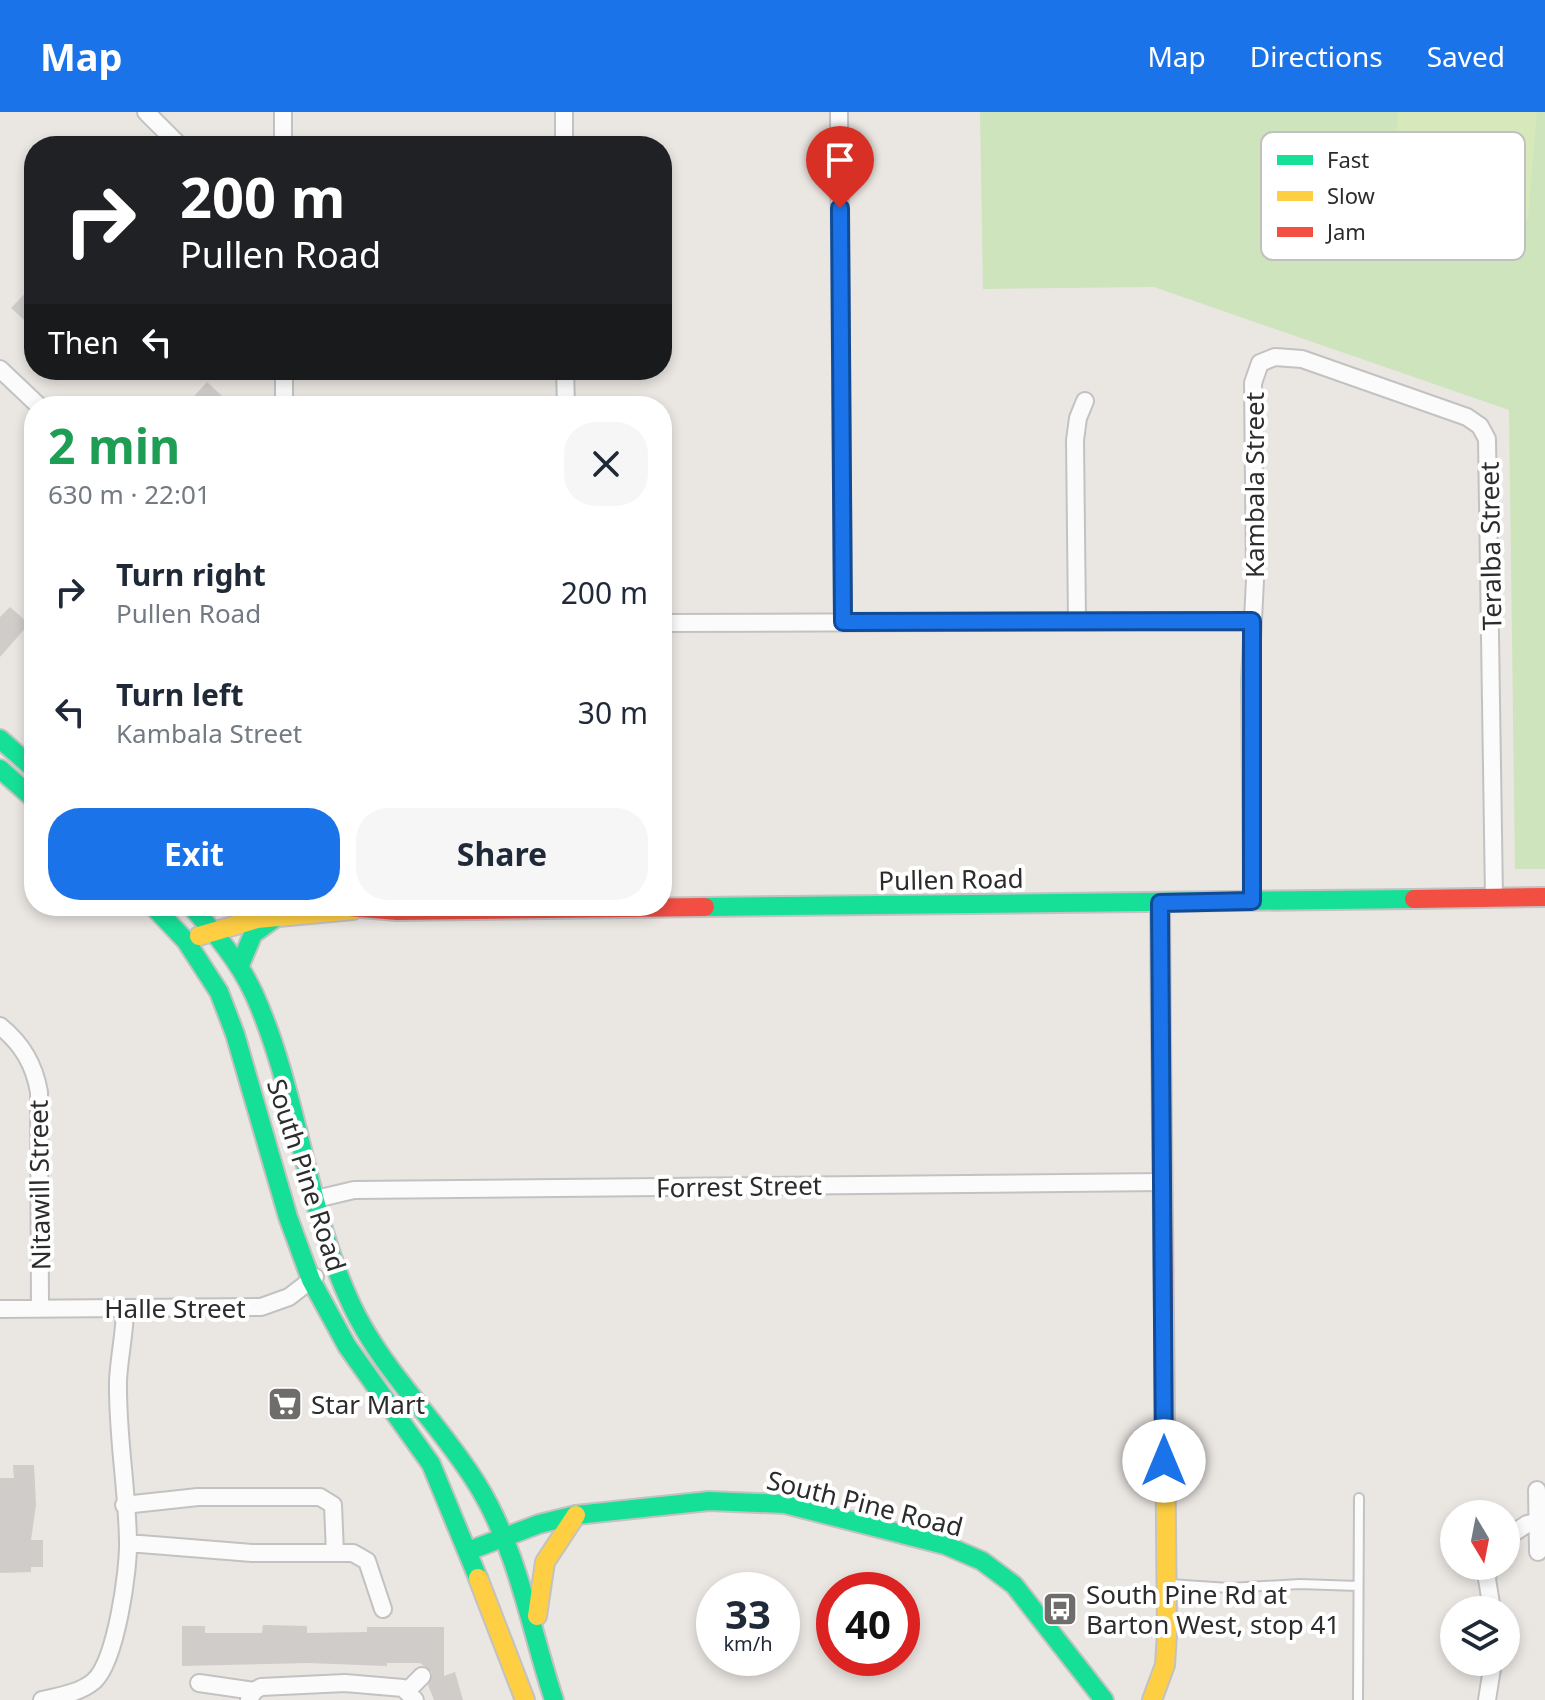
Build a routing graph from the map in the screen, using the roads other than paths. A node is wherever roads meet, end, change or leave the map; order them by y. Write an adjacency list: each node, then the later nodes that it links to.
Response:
1 (146, 112): 5 (street)
2 (283, 112): 6 (street)
3 (564, 112): 7 (street)
4 (839, 112): 13 (street)
5 (170, 136)
6 (283, 136)
7 (564, 136)
8 (1264, 360): 12 (street, Kambala Street); 21 (street, Teralba Street)
9 (0, 369): 10 (street)
10 (28, 396)
11 (1085, 401): 14 (street)
12 (1252, 621): 14 (street); 22 (street, Kambala Street)
13 (843, 622): 14 (street); 15 (street)
14 (1077, 622)
15 (672, 623)
16 (0, 739): 17 (main road)
17 (24, 760)
18 (0, 769): 19 (main road)
19 (24, 790)
20 (1545, 897): 21 (main road, Pullen Road)
21 (1494, 898): 22 (main road, Pullen Road)
22 (1252, 901): 23 (main road, Pullen Road)
23 (1160, 903): 24 (main road, Pullen Road); 32 (main road)
24 (672, 907)
25 (162, 916): 29 (main road, South Pine Road)
26 (269, 916): 28 (main road, Pullen Road)
27 (278, 916): 30 (main road)
28 (203, 917): 29 (main road, Pullen Road); 30 (main road, South Pine Road)
29 (180, 935): 35 (main road, South Pine Road)
30 (240, 965): 33 (main road, South Pine Road)
31 (0, 1026): 36 (street, Nitawill Street)
32 (1163, 1182): 33 (street, Forrest Street); 50 (main road)
33 (316, 1199): 34 (main road, South Pine Road)
34 (334, 1260): 35 (street, Halle Street); 45 (main road, South Pine Road)
35 (311, 1280): 37 (street, Halle Street); 47 (main road, South Pine Road)
36 (40, 1308): 37 (street, Halle Street); 38 (street, Halle Street)
37 (125, 1308): 41 (street)
38 (0, 1309)
39 (1537, 1490): 43 (street)
40 (1359, 1498): 51 (lane)
41 (124, 1505): 46 (street); 49 (street)
42 (576, 1515): 45 (main road, South Pine Road); 53 (main road); 63 (main road, South Pine Road)
43 (1541, 1520): 44 (street); 48 (street)
44 (1520, 1531)
45 (504, 1537): 47 (main road, South Pine Road); 53 (main road)
46 (128, 1543): 49 (street); 60 (street)
47 (468, 1551): 61 (main road)
48 (1538, 1552)
49 (335, 1553): 52 (street)
50 (1165, 1584): 51 (lane); 54 (main road)
51 (1358, 1586): 66 (lane)
52 (383, 1609)
53 (535, 1640): 62 (main road)
54 (1165, 1665): 64 (main road); 65 (main road)
55 (422, 1676): 59 (street)
56 (1491, 1676): 67 (street)
57 (199, 1683): 58 (street)
58 (252, 1695): 59 (street)
59 (411, 1695)
60 (42, 1700)
61 (525, 1700)
62 (554, 1700)
63 (1104, 1700)
64 (1152, 1700)
65 (1168, 1700)
66 (1358, 1700)
67 (1487, 1700)

